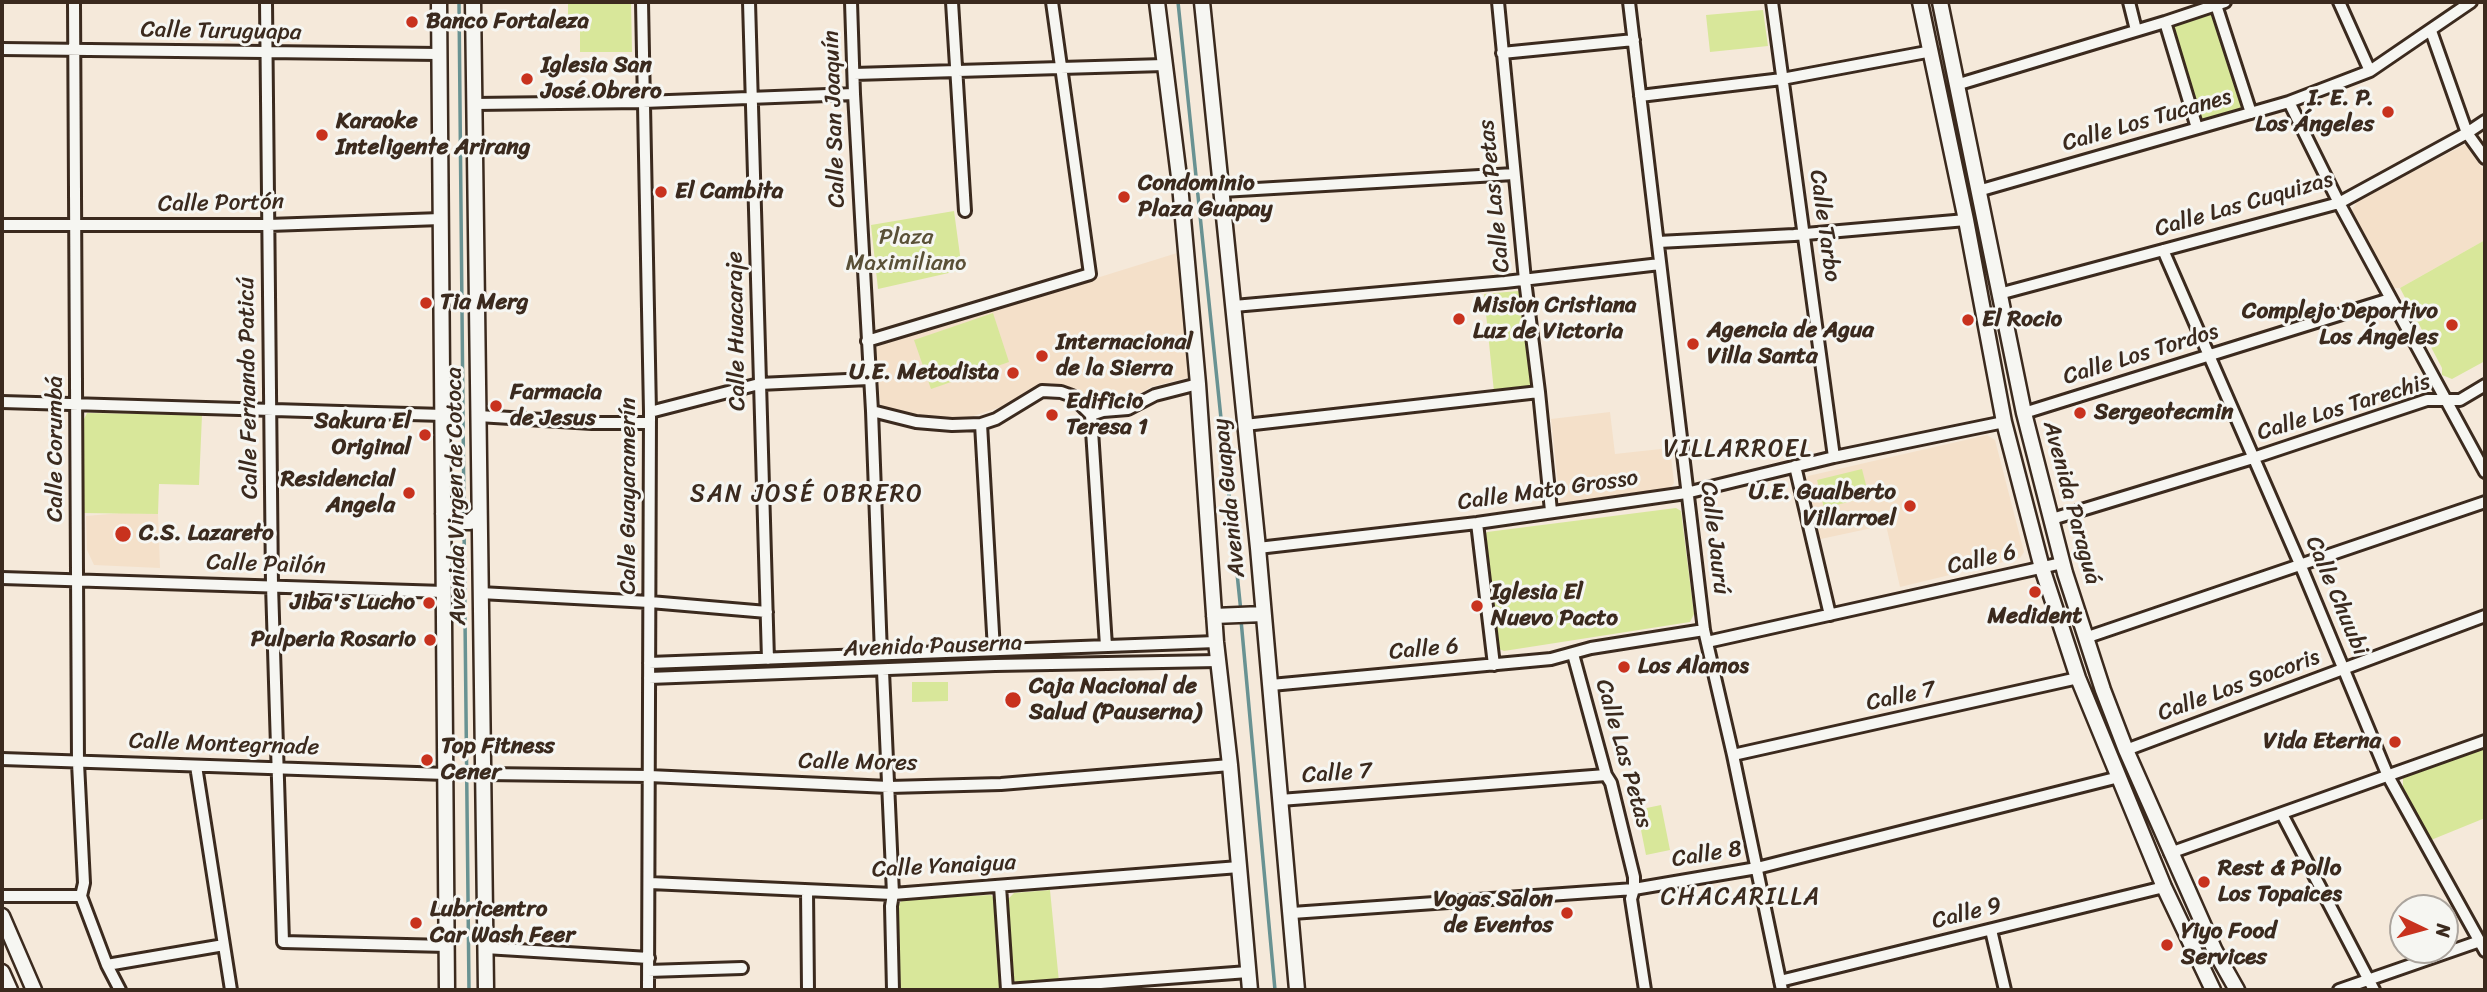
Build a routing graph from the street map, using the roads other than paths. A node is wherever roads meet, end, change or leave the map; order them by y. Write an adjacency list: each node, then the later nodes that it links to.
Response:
1 (74, 2): 26 (street, Calle Corumbá)
2 (266, 2): 29 (street, Calle Fernando Paticú)
3 (439, 2): 30 (main road, Avenida Virgen de Cotoca)
4 (473, 2): 43 (main road, Avenida Virgen de Cotoca)
5 (642, 2): 41 (street, Calle Guayaramerín)
6 (748, 2): 40 (street, Calle Huacaraje)
7 (852, 2): 35 (street, Calle San Joaquín)
8 (951, 2): 33 (street)
9 (1052, 2): 32 (street)
10 (1157, 2): 31 (main road, Avenida Guapay)
11 (1202, 2): 50 (main road, Avenida Guapay)
12 (1498, 2): 28 (street, Calle Las Petas)
13 (1629, 2): 24 (street, Calle Jaurú)
14 (1772, 2): 36 (street, Calle Tarbo)
15 (1920, 2): 27 (main road, Avenida Paraguá)
16 (1940, 2): 37 (main road, Avenida Paraguá)
17 (2129, 2): 22 (street)
18 (2339, 2): 34 (street)
19 (2471, 2): 23 (street, Calle Los Tucanes)
20 (2220, 3): 21 (street); 44 (street)
21 (2165, 22): 22 (street); 46 (street)
22 (2136, 30): 37 (street)
23 (2431, 31): 34 (street, Calle Los Tucanes); 47 (street)
24 (1634, 40): 28 (street); 39 (street, Calle Jaurú)
25 (2, 49): 26 (street, Calle Turuguapa)
26 (74, 51): 29 (street, Calle Turuguapa); 58 (street, Calle Corumbá)
27 (1931, 51): 36 (street); 55 (main road, Avenida Paraguá)
28 (1502, 52): 49 (street, Calle Las Petas)
29 (267, 54): 30 (street, Calle Turuguapa); 57 (street, Calle Fernando Paticú)
30 (439, 54): 54 (main road, Avenida Virgen de Cotoca)
31 (1164, 65): 32 (street); 71 (main road, Avenida Guapay)
32 (1060, 67): 33 (street); 67 (street)
33 (955, 70): 35 (street); 53 (street)
34 (2370, 71): 42 (street, Calle Los Tucanes)
35 (854, 74): 38 (street, Calle San Joaquín)
36 (1782, 79): 39 (street); 59 (street, Calle Tarbo)
37 (1956, 85): 51 (main road, Avenida Paraguá)
38 (854, 93): 40 (street); 67 (street, Calle San Joaquín)
39 (1640, 96): 60 (street, Calle Jaurú)
40 (753, 98): 41 (street); 70 (street, Calle Huacaraje)
41 (643, 102): 43 (street); 83 (street, Calle Guayaramerín)
42 (2289, 102): 44 (street, Calle Los Tucanes); 52 (street)
43 (474, 104): 82 (main road, Avenida Virgen de Cotoca)
44 (2252, 113): 46 (street, Calle Los Tucanes)
45 (2485, 121): 47 (street, Calle Las Cuquizas)
46 (2197, 128): 51 (street, Calle Los Tucanes)
47 (2468, 134): 48 (street); 52 (street, Calle Las Cuquizas)
48 (2485, 158)
49 (1514, 174): 50 (street); 63 (street, Calle Las Petas)
50 (1222, 191): 66 (main road, Avenida Guapay)
51 (1978, 191): 64 (main road, Avenida Paraguá)
52 (2339, 203): 61 (street, Calle Las Cuquizas); 65 (street)
53 (965, 211)
54 (441, 219): 57 (street, Calle Portón); 80 (main road, Avenida Virgen de Cotoca)
55 (1966, 219): 59 (street); 84 (main road, Avenida Paraguá)
56 (2, 225): 58 (street, Calle Portón)
57 (269, 225): 58 (street, Calle Portón); 77 (street, Calle Fernando Paticú)
58 (75, 226): 76 (street, Calle Corumbá)
59 (1803, 232): 60 (street); 87 (street, Calle Tarbo)
60 (1658, 242): 62 (street, Calle Jaurú)
61 (2163, 250): 64 (street, Calle Las Cuquizas); 68 (street, Calle Chuubi)
62 (1660, 264): 63 (street); 91 (street, Calle Jaurú)
63 (1525, 280): 66 (street); 73 (street, Calle Las Petas)
64 (2000, 294): 79 (main road, Avenida Paraguá)
65 (2390, 299): 68 (street, Calle Los Tordos); 74 (street)
66 (1234, 306): 86 (main road, Avenida Guapay)
67 (867, 341): 69 (street, Calle San Joaquín)
68 (2210, 356): 79 (street, Calle Los Tordos); 88 (street, Calle Chuubi)
69 (869, 379): 70 (street); 78 (street, Calle San Joaquín)
70 (759, 384): 83 (street); 108 (street, Calle Huacaraje)
71 (1198, 384): 81 (street); 111 (main road, Avenida Guapay)
72 (2485, 385): 74 (street, Calle Los Tarechis)
73 (1539, 392): 86 (street); 93 (street, Calle Las Petas)
74 (2445, 399): 88 (street, Calle Los Tarechis); 90 (street)
75 (2, 402): 76 (street)
76 (77, 404): 77 (street); 103 (street, Calle Corumbá)
77 (270, 409): 80 (street); 104 (street, Calle Fernando Paticú)
78 (872, 411): 85 (street); 120 (street, Calle San Joaquín)
79 (2024, 413): 94 (main road, Avenida Paraguá)
80 (443, 415): 97 (main road, Avenida Virgen de Cotoca)
81 (1091, 415): 85 (street); 117 (street)
82 (478, 416): 83 (street); 96 (main road, Avenida Virgen de Cotoca)
83 (650, 417): 107 (street, Calle Guayaramerín)
84 (2004, 422): 87 (street, Calle Mato Grosso); 101 (main road, Avenida Paraguá)
85 (981, 424): 119 (street)
86 (1245, 425): 98 (main road, Avenida Guapay)
87 (1834, 457): 89 (street, Calle Mato Grosso)
88 (2253, 458): 94 (street, Calle Los Tarechis); 100 (street, Calle Chuubi)
89 (1795, 466): 91 (street, Calle Mato Grosso); 110 (street)
90 (2485, 472)
91 (1686, 493): 93 (street, Calle Mato Grosso); 113 (street, Calle Jaurú)
92 (2485, 502): 100 (street)
93 (1551, 511): 95 (street, Calle Mato Grosso)
94 (2052, 519): 99 (main road, Avenida Paraguá)
95 (1477, 523): 98 (street, Calle Mato Grosso); 127 (street)
96 (475, 526): 97 (main road); 106 (main road, Avenida Virgen de Cotoca)
97 (447, 527): 105 (main road, Avenida Virgen de Cotoca)
98 (1258, 548): 109 (main road, Avenida Guapay)
99 (2062, 563): 101 (street, Calle 6); 114 (main road, Avenida Paraguá)
100 (2300, 564): 114 (street); 128 (street, Calle Chuubi)
101 (2042, 568): 110 (street, Calle 6); 132 (main road, Avenida Paraguá)
102 (2, 578): 103 (street, Calle Pailón)
103 (77, 582): 104 (street, Calle Pailón); 138 (street, Calle Corumbá)
104 (272, 585): 105 (street, Calle Pailón); 141 (street, Calle Fernando Paticú)
105 (444, 592): 142 (main road, Avenida Virgen de Cotoca)
106 (480, 593): 107 (street); 143 (main road, Avenida Virgen de Cotoca)
107 (650, 602): 108 (street); 125 (street, Calle Guayaramerín)
108 (767, 612): 123 (street, Calle Huacaraje)
109 (1258, 615): 111 (main road); 133 (main road, Avenida Guapay)
110 (1830, 615): 116 (street, Calle 6)
111 (1214, 616): 115 (main road, Avenida Guapay)
112 (2485, 616): 128 (street, Calle Los Socoris)
113 (1704, 630): 116 (street, Calle Jaurú); 121 (street, Calle 6)
114 (2085, 638): 135 (main road, Avenida Paraguá)
115 (1216, 642): 117 (street, Avenida Pauserna); 124 (main road, Avenida Guapay)
116 (1707, 642): 136 (street, Calle Jaurú)
117 (1106, 646): 118 (street, Avenida Pauserna)
118 (1050, 648): 119 (street, Avenida Pauserna); 126 (street)
119 (994, 650): 120 (street, Avenida Pauserna)
120 (881, 654): 122 (street, Avenida Pauserna)
121 (1573, 654): 127 (street, Calle 6); 144 (street, Calle Las Petas)
122 (846, 655): 123 (street, Avenida Pauserna); 130 (street)
123 (768, 659): 125 (street, Avenida Pauserna)
124 (1218, 661): 126 (street, Avenida Pauserna); 139 (main road, Avenida Guapay)
125 (649, 663): 131 (street, Calle Guayaramerín)
126 (1051, 664): 129 (street, Avenida Pauserna)
127 (1494, 665): 133 (street, Calle 6)
128 (2344, 670): 135 (street, Calle Los Socoris); 146 (street, Calle Chuubi)
129 (883, 671): 130 (street, Avenida Pauserna); 148 (street)
130 (846, 672): 131 (street, Avenida Pauserna)
131 (649, 678): 145 (street, Calle Guayaramerín)
132 (2078, 678): 136 (street, Calle 7); 147 (main road, Avenida Paraguá)
133 (1271, 685): 149 (main road, Avenida Guapay)
134 (2485, 741): 146 (street)
135 (2126, 750): 151 (main road, Avenida Paraguá)
136 (1733, 755): 153 (street, Calle Jaurú)
137 (2, 760): 138 (street, Calle Montegrnade)
138 (78, 763): 140 (street, Calle Montegrnade); 161 (street, Calle Corumbá)
139 (1230, 765): 148 (street, Calle Mores); 152 (main road, Avenida Guapay)
140 (196, 766): 141 (street, Calle Montegrnade); 165 (street)
141 (276, 767): 142 (street, Calle Montegrnade); 166 (street, Calle Fernando Paticú)
142 (446, 774): 166 (main road, Avenida Virgen de Cotoca)
143 (484, 774): 145 (street, Calle Mores); 168 (main road, Avenida Virgen de Cotoca)
144 (1606, 775): 149 (street, Calle 7); 157 (street, Calle Las Petas)
145 (649, 776): 148 (street, Calle Mores); 154 (street, Calle Guayaramerín)
146 (2388, 776): 150 (street); 167 (street, Calle Chuubi)
147 (2119, 777): 153 (street, Calle 8); 156 (main road, Avenida Paraguá)
148 (889, 787): 159 (street)
149 (1280, 800): 162 (main road, Avenida Guapay)
150 (2282, 814): 151 (street); 175 (street)
151 (2170, 853): 192 (main road, Avenida Paraguá)
152 (1239, 867): 155 (street, Calle Yanaigua); 174 (main road, Avenida Guapay)
153 (1757, 868): 157 (street, Calle 8); 176 (street, Calle Jaurú)
154 (650, 883): 158 (street, Calle Yanaigua); 169 (street, Calle Guayaramerín)
155 (1000, 886): 159 (street, Calle Yanaigua); 186 (street)
156 (2164, 887): 164 (street, Calle 9); 191 (main road, Avenida Paraguá)
157 (1634, 889): 162 (street, Calle 8); 189 (street, Calle Las Petas)
158 (807, 891): 159 (street, Calle Yanaigua); 184 (street)
159 (893, 894): 185 (street)
160 (2, 896): 161 (street)
161 (81, 896): 170 (street, Calle Corumbá)
162 (1292, 913): 188 (main road, Avenida Guapay)
163 (2, 916): 178 (main road)
164 (1991, 930): 176 (street, Calle 9); 190 (street)
165 (224, 945): 170 (street); 180 (street)
166 (447, 946): 181 (main road, Avenida Virgen de Cotoca)
167 (2483, 946): 175 (street)
168 (485, 948): 169 (street); 182 (main road, Avenida Virgen de Cotoca)
169 (649, 958): 172 (street, Calle Guayaramerín)
170 (107, 965): 179 (street, Calle Corumbá)
171 (742, 968): 172 (street)
172 (648, 971): 183 (street, Calle Guayaramerín)
173 (2, 972): 177 (main road)
174 (1248, 972): 186 (street); 187 (main road, Avenida Guapay)
175 (2368, 979): 193 (street); 194 (street)
176 (1781, 986)
177 (10, 990)
178 (34, 990)
179 (120, 990)
180 (231, 990)
181 (447, 990)
182 (486, 990)
183 (648, 990)
184 (808, 990)
185 (893, 990)
186 (1007, 990)
187 (1250, 990)
188 (1297, 990)
189 (1645, 990)
190 (2005, 990)
191 (2213, 990)
192 (2237, 990)
193 (2339, 990)
194 (2374, 990)

